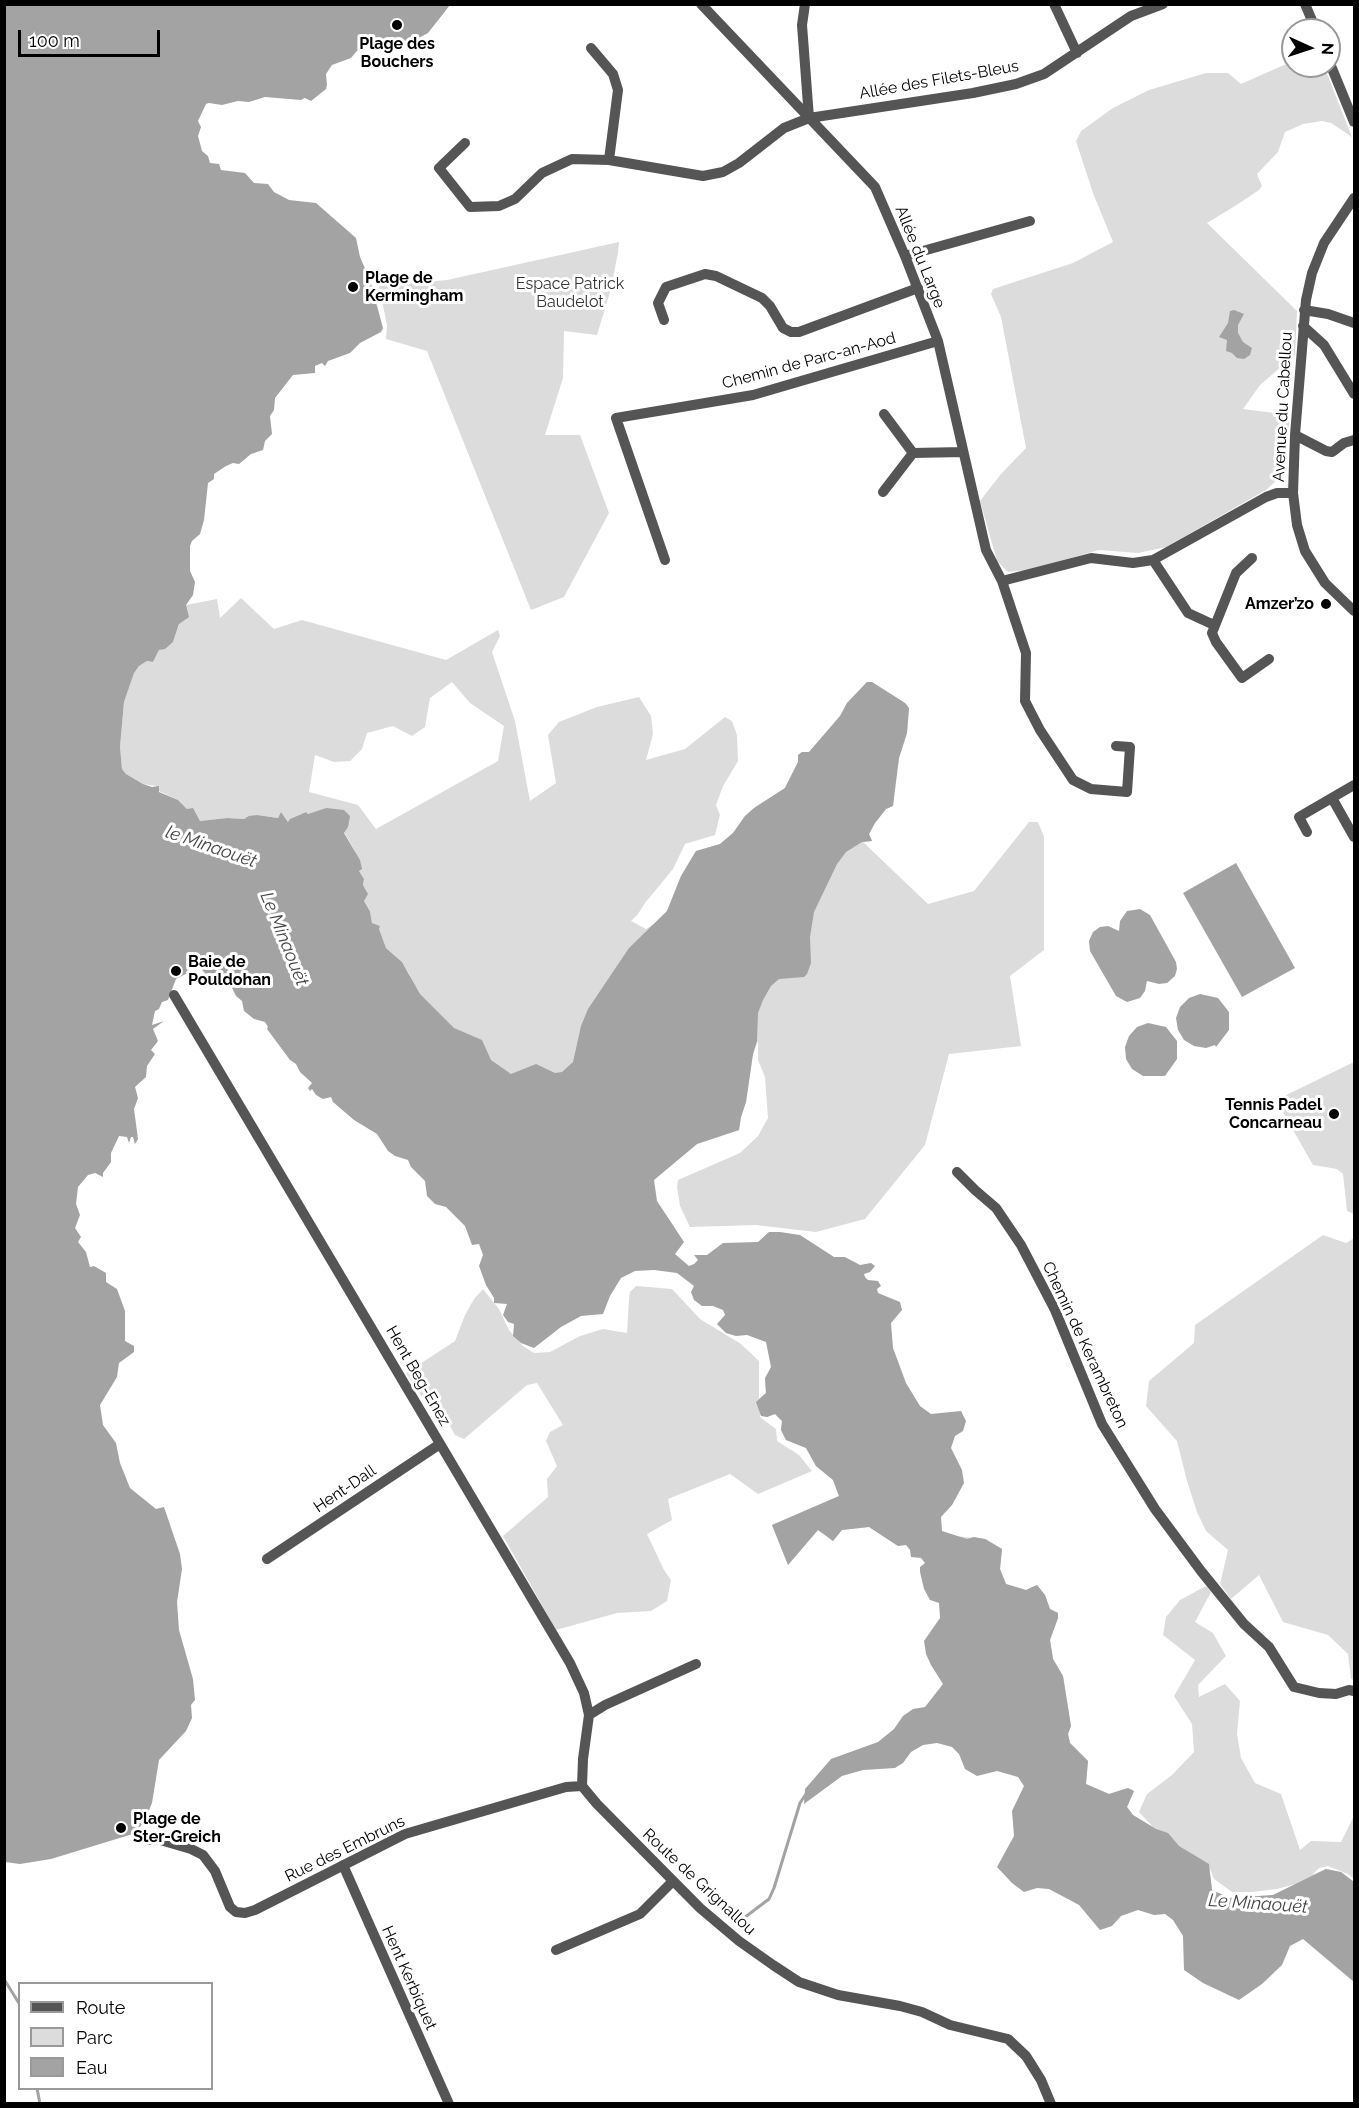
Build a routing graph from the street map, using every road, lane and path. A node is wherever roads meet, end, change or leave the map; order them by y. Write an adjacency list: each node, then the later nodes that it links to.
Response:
1 (701, 4): 10 (street, Allée du Large)
2 (805, 4): 10 (street)
3 (1054, 4): 8 (street)
4 (1163, 4): 8 (street, Allée des Filets-Bleus)
5 (1305, 4): 6 (street)
6 (1311, 18)
7 (591, 48): 13 (street)
8 (1077, 52): 10 (street, Allée des Filets-Bleus)
9 (1336, 78): 11 (street)
10 (809, 118): 13 (street, Allée des Filets-Bleus); 16 (street, Allée du Large)
11 (1354, 122)
12 (465, 143): 13 (street, Allée des Filets-Bleus)
13 (609, 160)
14 (1352, 204): 18 (street, Avenue du Cabellou)
15 (1030, 220): 16 (street)
16 (905, 256): 17 (street, Allée du Large)
17 (918, 288): 19 (street); 22 (street, Allée du Large)
18 (1304, 310): 20 (street); 21 (street, Avenue du Cabellou)
19 (664, 320)
20 (1354, 323)
21 (1303, 326): 23 (street); 25 (street, Avenue du Cabellou)
22 (938, 341): 27 (street, Allée du Large); 32 (street, Chemin de Parc-an-Aod)
23 (1354, 394)
24 (884, 414): 28 (street)
25 (1295, 435): 26 (street); 30 (street, Avenue du Cabellou)
26 (1354, 440)
27 (963, 452): 28 (street); 34 (street, Allée du Large)
28 (913, 453): 29 (street)
29 (883, 492)
30 (1293, 492): 33 (street); 35 (street, Avenue du Cabellou)
31 (1252, 558): 36 (street)
32 (665, 560)
33 (1153, 560): 34 (street); 36 (street)
34 (1002, 581): 38 (street, Allée du Large)
35 (1354, 611)
36 (1214, 625): 37 (street)
37 (1269, 659)
38 (1116, 746)
39 (1354, 785): 40 (street)
40 (1332, 798): 41 (street); 42 (street)
41 (1307, 832)
42 (1354, 837)
43 (174, 994): 45 (street, Hent Beg-Enez)
44 (957, 1172): 48 (street, Chemin de Kerambreton)
45 (440, 1444): 46 (street, Hent-Dall); 49 (street, Hent Beg-Enez)
46 (267, 1559)
47 (696, 1664): 49 (street)
48 (1354, 1691)
49 (589, 1715): 50 (street, Hent Beg-Enez)
50 (582, 1786): 52 (street, Rue des Embruns); 53 (street, Route de Grignallou)
51 (149, 1840): 52 (street, Rue des Embruns)
52 (343, 1865): 55 (street, Hent Kerbiquet)
53 (673, 1881): 54 (street); 56 (street, Route de Grignallou)
54 (556, 1950)
55 (449, 2103)
56 (1052, 2103)

